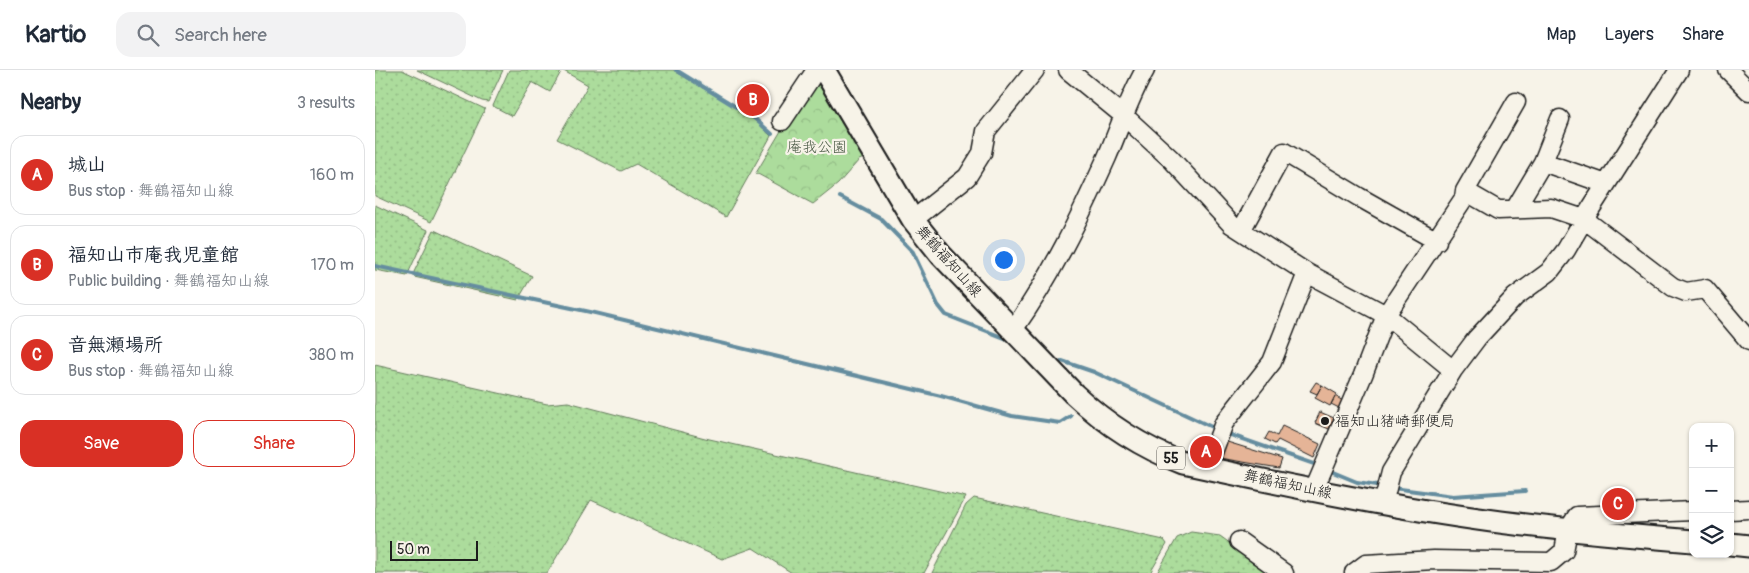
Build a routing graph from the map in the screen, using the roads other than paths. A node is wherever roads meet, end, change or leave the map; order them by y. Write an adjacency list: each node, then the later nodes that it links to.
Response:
1 (816, 70): 12 (street)
2 (823, 70): 18 (main road, 舞鶴福知山線 / 55)
3 (1035, 70): 18 (street)
4 (1068, 70): 10 (street)
5 (1145, 70): 10 (street)
6 (1679, 70): 14 (street)
7 (1728, 70): 8 (street)
8 (1749, 91)
9 (1516, 102): 15 (street)
10 (1123, 115): 19 (street); 23 (street)
11 (1560, 119): 13 (street)
12 (781, 121)
13 (1543, 162): 14 (street); 16 (street)
14 (1606, 184): 17 (street)
15 (1465, 191): 16 (street); 20 (street)
16 (1515, 209): 17 (street)
17 (1584, 219): 24 (street); 25 (street)
18 (913, 220): 23 (main road, 舞鶴福知山線 / 55)
19 (1242, 229): 20 (street); 21 (street)
20 (1437, 240): 22 (street)
21 (1307, 273): 22 (street); 26 (street)
22 (1386, 315): 25 (street); 27 (street)
23 (1013, 330): 26 (main road, 舞鶴福知山線 / 55)
24 (1747, 332)
25 (1453, 370): 28 (street)
26 (1207, 468): 27 (main road, 舞鶴福知山線 / 55)
27 (1314, 490): 28 (main road, 舞鶴福知山線 / 55)
28 (1383, 504): 32 (main road, 舞鶴福知山線 / 55)
29 (1749, 509): 30 (street)
30 (1734, 510)
31 (1689, 511): 32 (street)
32 (1568, 530): 34 (main road, 舞鶴福知山線 / 55); 38 (street)
33 (1239, 541): 37 (street)
34 (1689, 541)
35 (1734, 544): 36 (main road)
36 (1749, 546)
37 (1283, 573)
38 (1354, 573)

